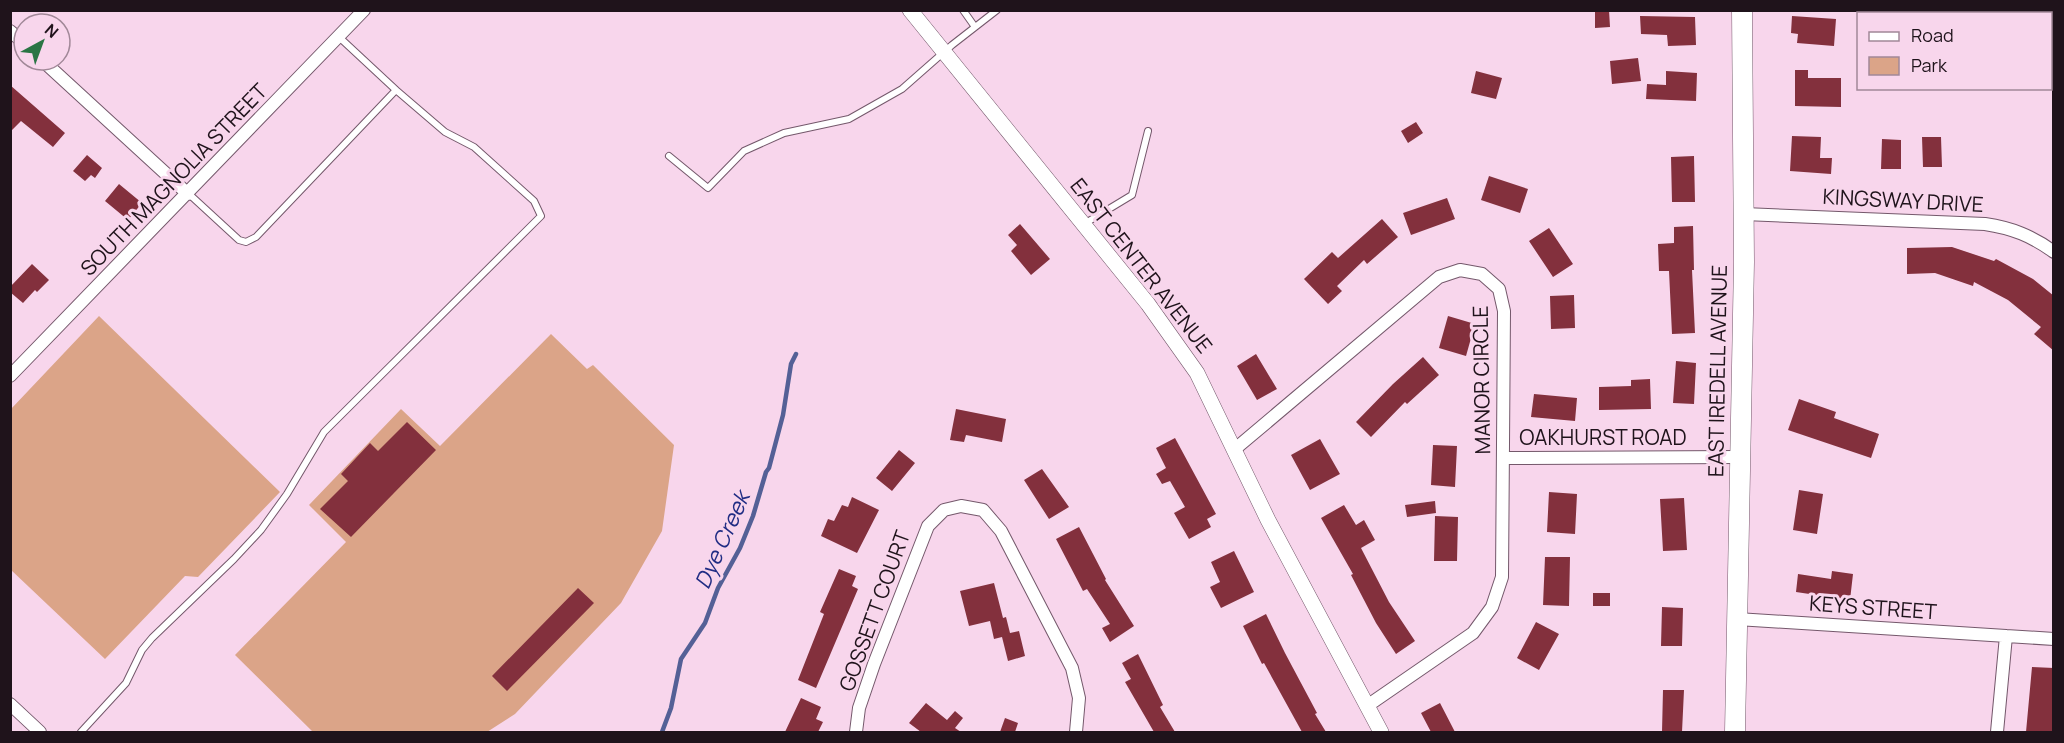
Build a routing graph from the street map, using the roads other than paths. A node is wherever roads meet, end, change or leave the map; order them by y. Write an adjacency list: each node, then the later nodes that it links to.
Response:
1 (364, 10): 7 (street, SOUTH MAGNOLIA STREET)
2 (910, 10): 8 (street, EAST CENTER AVENUE)
3 (963, 10): 6 (lane)
4 (997, 10): 6 (lane)
5 (1742, 10): 14 (main road, EAST IREDELL AVENUE)
6 (975, 27): 8 (lane)
7 (339, 37): 10 (lane); 13 (street, SOUTH MAGNOLIA STREET)
8 (944, 54): 12 (lane); 15 (street, EAST CENTER AVENUE)
9 (55, 72): 13 (street)
10 (396, 90): 13 (lane); 27 (lane)
11 (1148, 131): 15 (lane)
12 (669, 156)
13 (188, 194): 17 (street, SOUTH MAGNOLIA STREET)
14 (1744, 214): 16 (street, KINGSWAY DRIVE); 19 (main road, EAST IREDELL AVENUE)
15 (1084, 225): 18 (street, EAST CENTER AVENUE)
16 (2054, 252)
17 (10, 376)
18 (1235, 449): 20 (street, MANOR CIRCLE); 25 (street, EAST CENTER AVENUE)
19 (1740, 457): 20 (street, OAKHURST ROAD); 21 (main road, EAST IREDELL AVENUE)
20 (1503, 458): 25 (street, MANOR CIRCLE)
21 (1737, 619): 22 (street, KEYS STREET); 31 (main road, EAST IREDELL AVENUE)
22 (2006, 636): 23 (street, KEYS STREET); 32 (street)
23 (2054, 639)
24 (10, 704): 26 (street)
25 (1367, 706): 30 (street, EAST CENTER AVENUE)
26 (39, 732)
27 (81, 732)
28 (856, 732): 29 (street, GOSSETT COURT)
29 (1076, 732)
30 (1381, 732)
31 (1735, 732)
32 (1996, 732)

